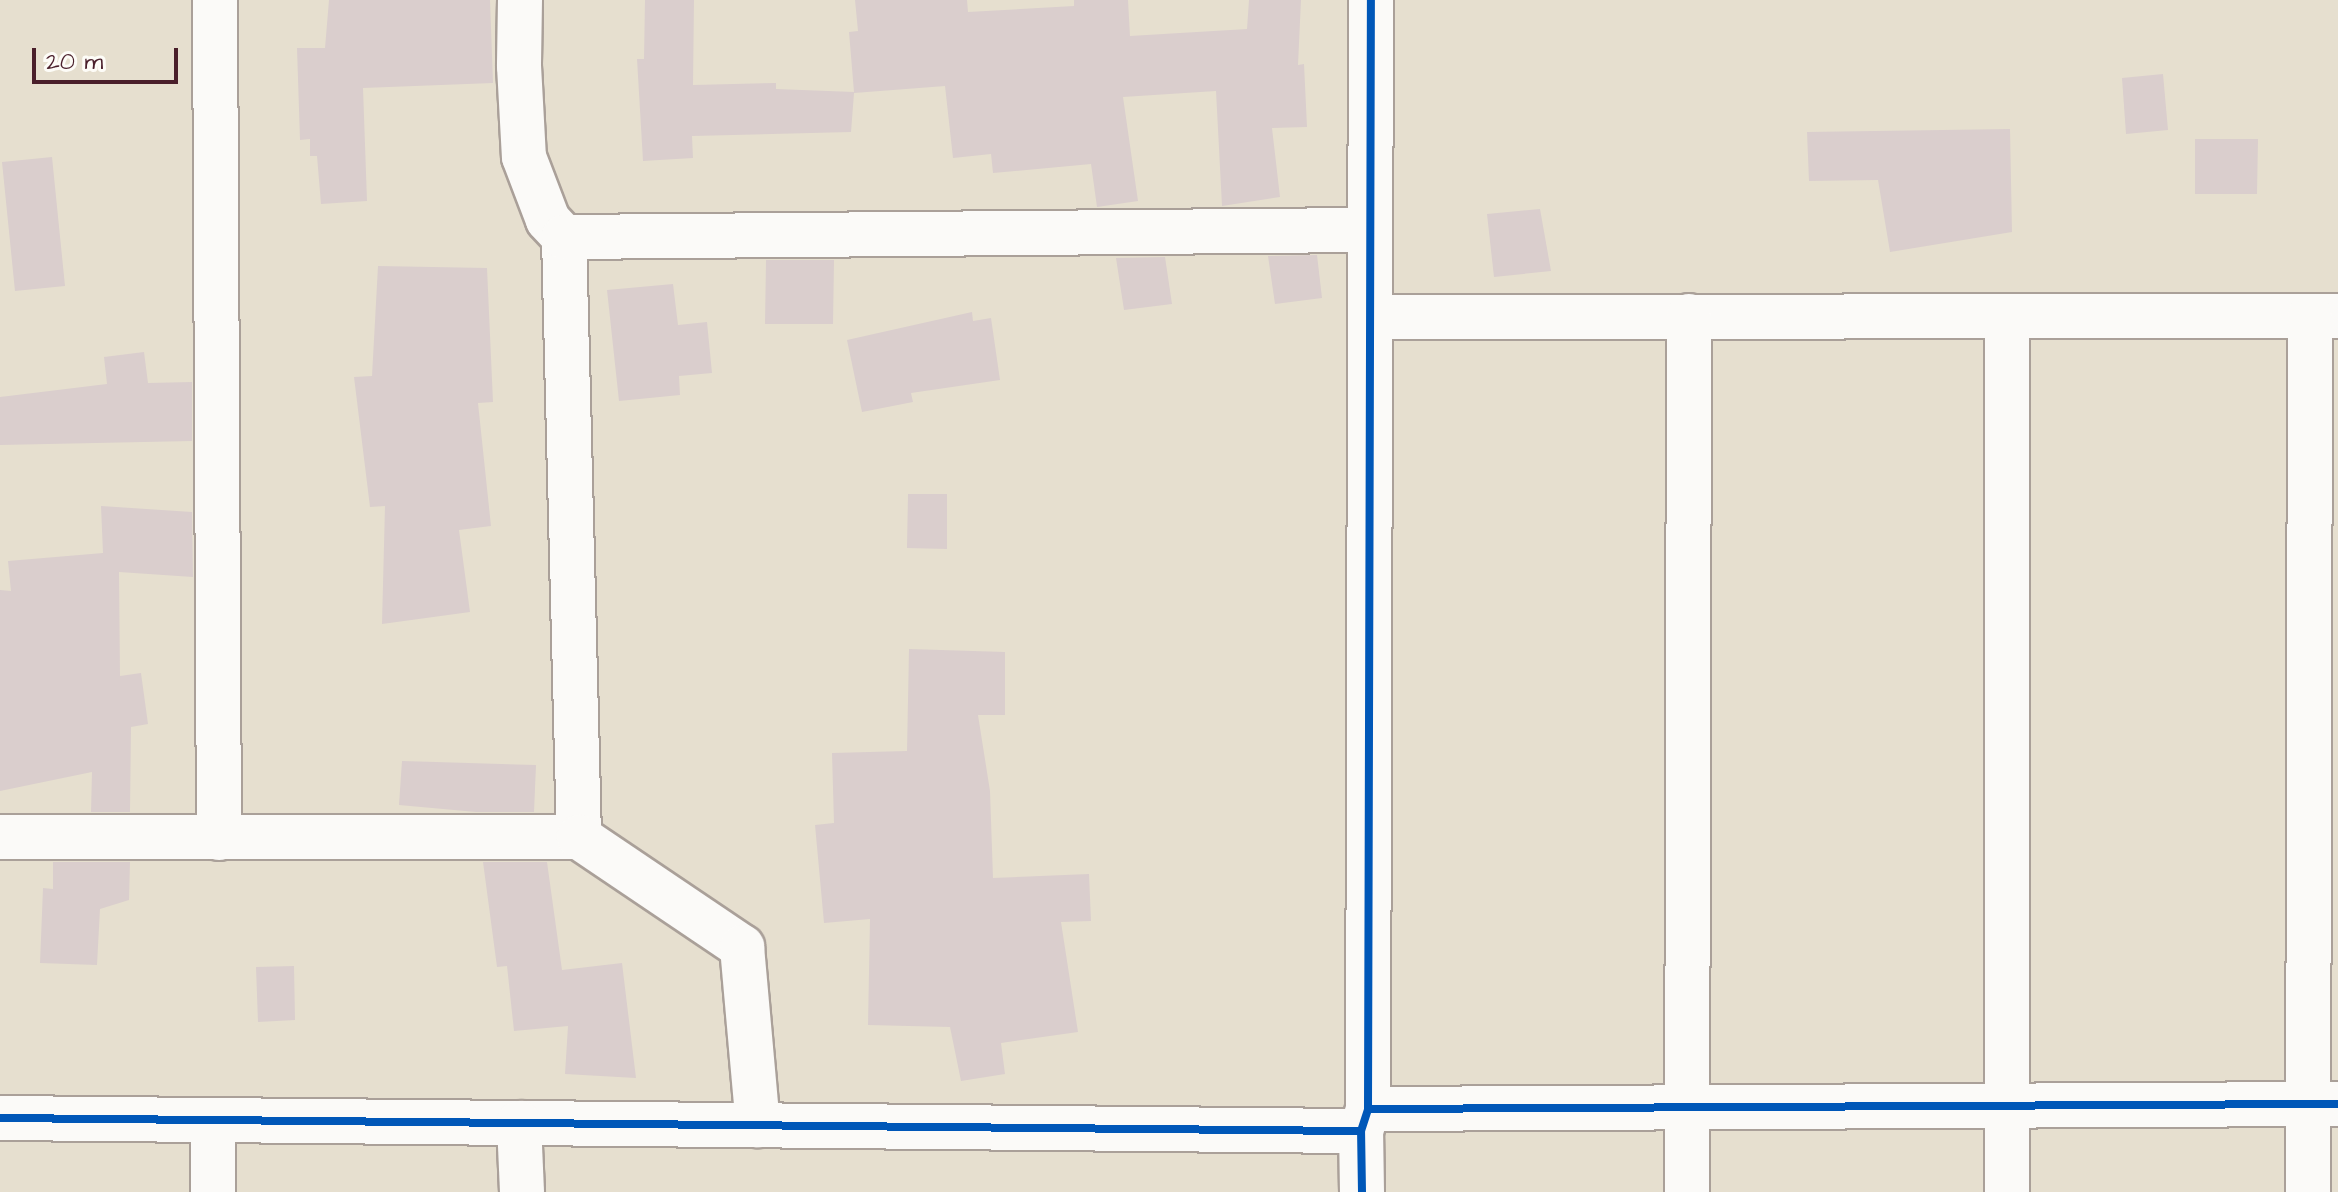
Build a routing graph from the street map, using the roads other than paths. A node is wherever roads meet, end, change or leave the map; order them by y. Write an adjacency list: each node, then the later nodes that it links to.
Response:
1 (215, 0): 12 (street)
2 (520, 0): 5 (street)
3 (1371, 0): 4 (street)
4 (1370, 230): 5 (street); 8 (street)
5 (564, 237): 11 (street)
6 (1689, 316): 8 (street); 9 (street); 14 (street)
7 (2324, 316): 9 (street); 13 (street)
8 (1370, 317): 17 (street)
9 (2007, 317): 15 (street)
10 (0, 837): 12 (street)
11 (579, 837): 12 (street); 20 (street)
12 (219, 838)
13 (2324, 1104): 15 (street); 26 (street)
14 (1688, 1105): 15 (street); 17 (street); 24 (street)
15 (2007, 1107): 25 (street)
16 (0, 1118): 18 (street)
17 (1365, 1120): 20 (street); 23 (street)
18 (213, 1121): 19 (street); 21 (street)
19 (519, 1123): 20 (street); 22 (street)
20 (758, 1125)
21 (213, 1192)
22 (522, 1192)
23 (1362, 1192)
24 (1687, 1192)
25 (2007, 1192)
26 (2308, 1192)

